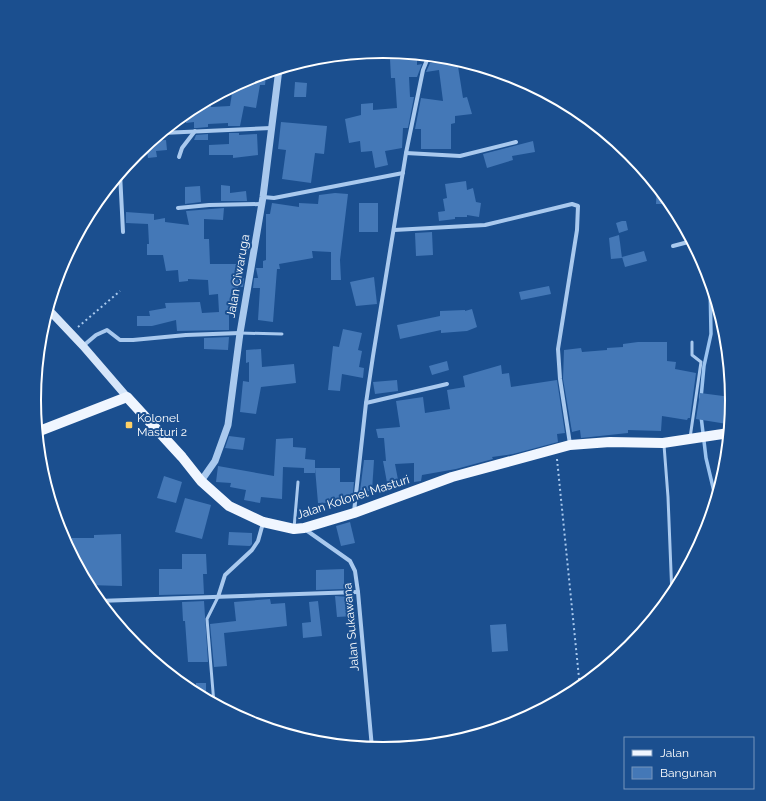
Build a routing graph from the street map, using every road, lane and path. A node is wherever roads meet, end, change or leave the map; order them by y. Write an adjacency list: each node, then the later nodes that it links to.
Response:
1 (427, 61): 7 (street)
2 (278, 75): 3 (street, Jalan Ciwaruga)
3 (271, 128): 4 (street); 11 (street, Jalan Ciwaruga)
4 (195, 130): 5 (street); 8 (street)
5 (171, 132)
6 (516, 142): 7 (street)
7 (406, 153): 9 (street)
8 (179, 157)
9 (403, 173): 11 (street); 13 (street)
10 (120, 182): 14 (street)
11 (262, 201): 12 (street); 20 (street, Jalan Ciwaruga)
12 (178, 208)
13 (394, 230): 26 (street); 31 (street)
14 (123, 232)
15 (686, 243): 16 (street)
16 (673, 246)
17 (120, 291): 19 (path)
18 (53, 314): 19 (main road)
19 (71, 333): 23 (main road)
20 (240, 333): 21 (lane); 23 (street); 33 (street, Jalan Ciwaruga)
21 (282, 334)
22 (692, 342): 29 (lane)
23 (83, 346): 25 (main road)
24 (447, 384): 26 (street)
25 (127, 397): 27 (main road); 33 (main road, Jalan Kolonel Masturi)
26 (366, 403): 35 (street)
27 (43, 430)
28 (723, 434): 29 (main road, Jalan Kolonel Masturi)
29 (690, 439): 30 (main road, Jalan Kolonel Masturi)
30 (664, 443): 31 (main road, Jalan Kolonel Masturi); 38 (lane)
31 (570, 445): 32 (main road, Jalan Kolonel Masturi)
32 (556, 449): 35 (main road, Jalan Kolonel Masturi); 42 (path)
33 (201, 481): 36 (main road, Jalan Kolonel Masturi)
34 (298, 482): 37 (lane)
35 (354, 513): 37 (main road, Jalan Kolonel Masturi)
36 (263, 522): 37 (main road, Jalan Kolonel Masturi); 40 (street)
37 (299, 529): 39 (street, Jalan Sukawana)
38 (672, 584)
39 (358, 592): 40 (street); 44 (street, Jalan Sukawana)
40 (218, 597): 41 (street); 43 (lane)
41 (106, 601)
42 (579, 680)
43 (213, 698)
44 (371, 742)

